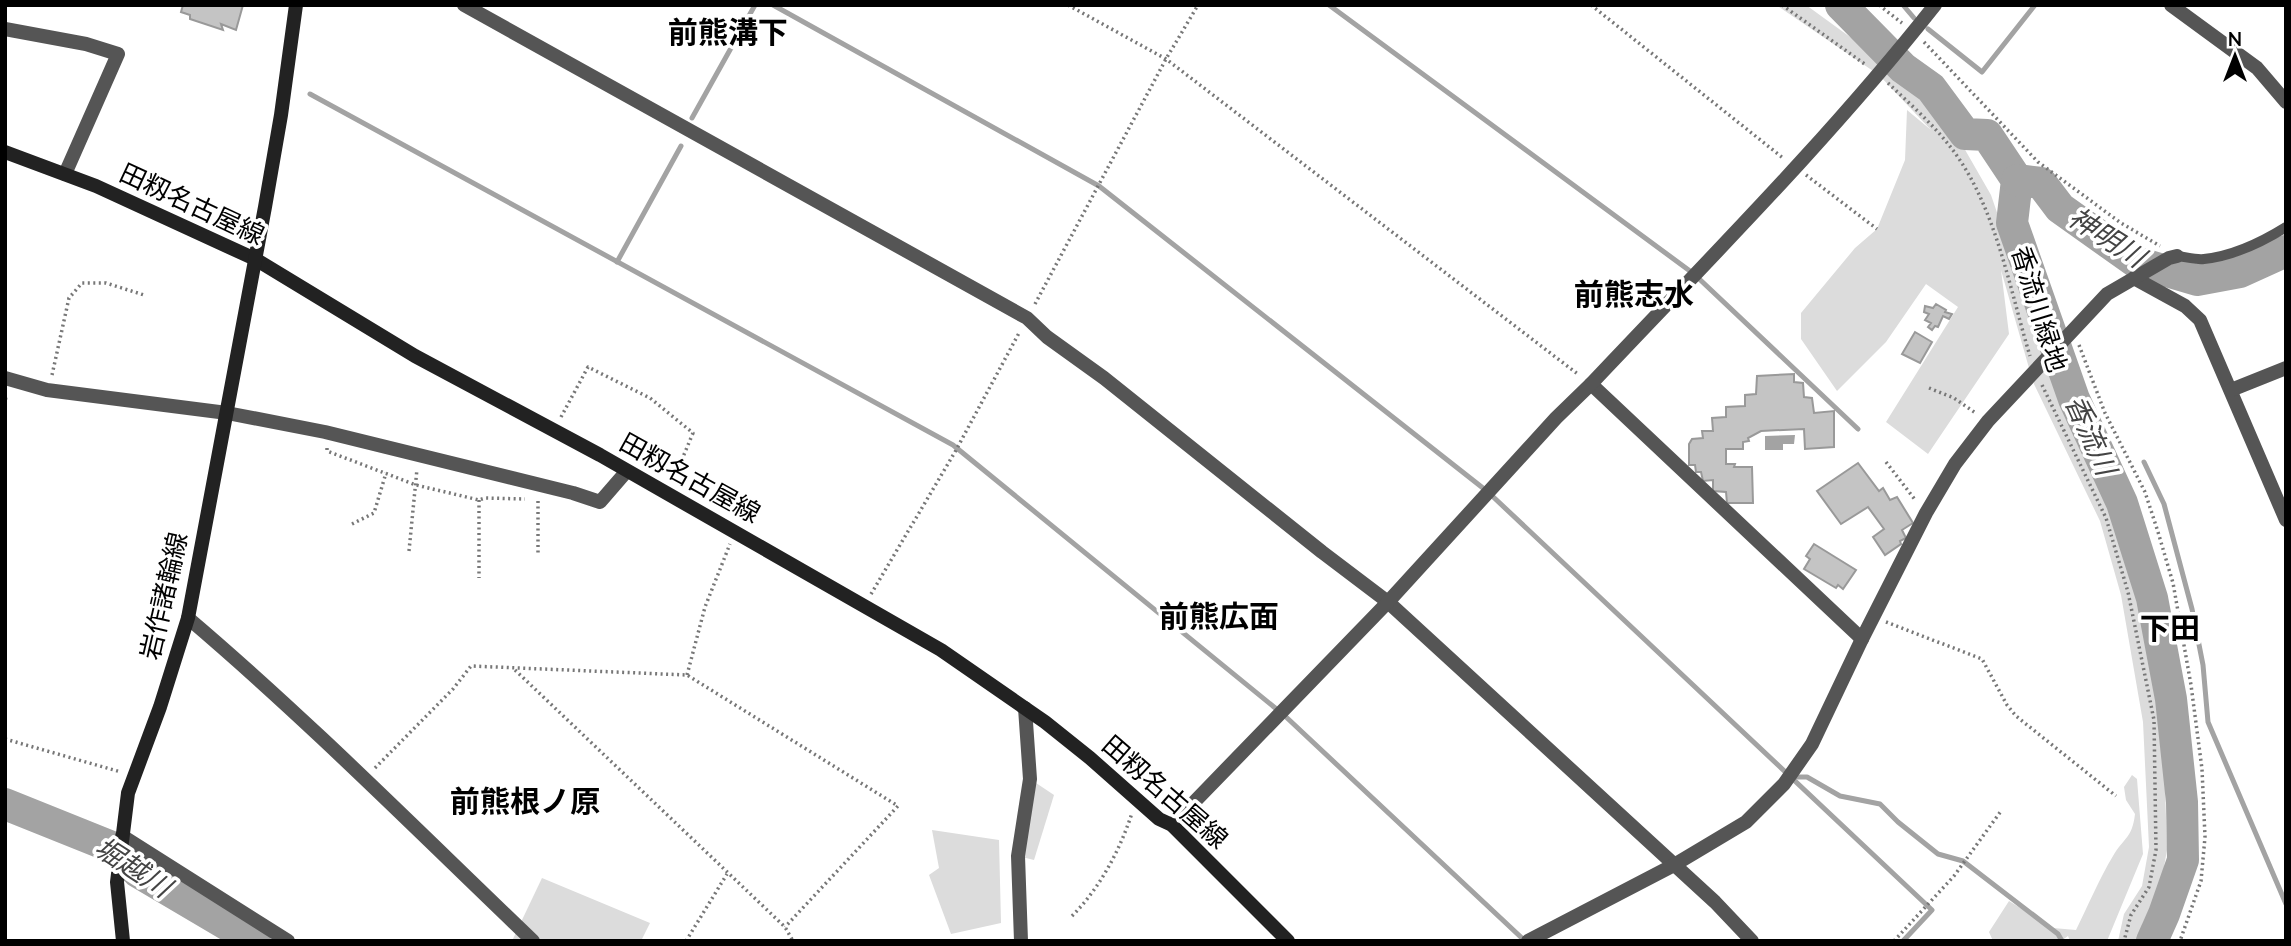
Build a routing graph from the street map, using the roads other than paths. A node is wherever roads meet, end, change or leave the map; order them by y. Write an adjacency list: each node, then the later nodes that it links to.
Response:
1 (296, 5): 11 (main road, 岩作諸輪線)
2 (464, 5): 20 (street)
3 (1935, 5): 15 (street)
4 (2171, 5): 6 (street)
5 (5, 29): 8 (street)
6 (2286, 102)
7 (5, 152): 8 (main road, 田籾名古屋線)
8 (65, 174): 11 (main road, 田籾名古屋線)
9 (2286, 227): 10 (lane)
10 (2173, 257): 12 (street)
11 (255, 259): 17 (main road, 岩作諸輪線); 18 (main road, 田籾名古屋線)
12 (2139, 276): 16 (street); 22 (street)
13 (2286, 368): 16 (street)
14 (5, 378): 17 (street)
15 (1591, 384): 20 (street); 22 (street)
16 (2231, 390): 19 (street)
17 (227, 413): 18 (street); 21 (main road, 岩作諸輪線)
18 (626, 472): 23 (main road, 田籾名古屋線)
19 (2286, 520)
20 (1388, 602): 24 (street); 26 (street)
21 (188, 618): 25 (main road, 岩作諸輪線); 29 (street)
22 (1862, 639): 26 (street)
23 (1025, 708): 24 (main road, 田籾名古屋線); 30 (street)
24 (1172, 825): 31 (main road, 田籾名古屋線)
25 (122, 836): 27 (main road, 岩作諸輪線); 28 (street)
26 (1674, 865): 32 (street); 33 (street)
27 (124, 941)
28 (288, 941)
29 (533, 941)
30 (1021, 941)
31 (1288, 941)
32 (1525, 941)
33 (1752, 941)

